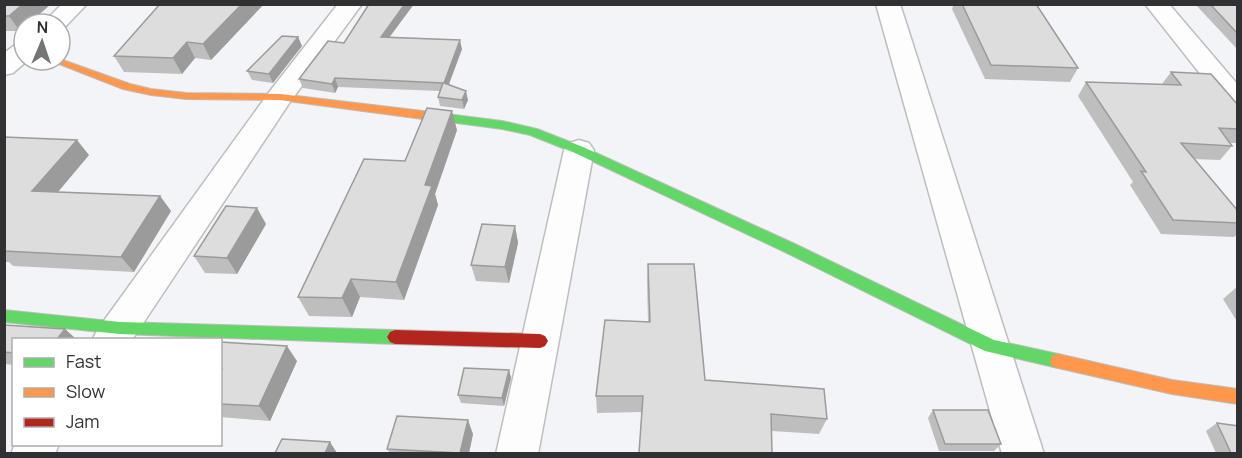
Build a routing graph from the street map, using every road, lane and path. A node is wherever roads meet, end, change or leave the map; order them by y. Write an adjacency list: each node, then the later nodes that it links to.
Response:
1 (351, 4): 5 (street)
2 (888, 4): 11 (street)
3 (1156, 4): 6 (street)
4 (72, 67): 5 (street)
5 (280, 97): 7 (street); 9 (street)
6 (1238, 103)
7 (579, 150): 10 (street); 11 (street)
8 (4, 316): 9 (street)
9 (116, 334): 10 (street)
10 (540, 341): 13 (street)
11 (991, 346): 12 (street); 14 (street)
12 (1238, 397)
13 (517, 453)
14 (1023, 453)

